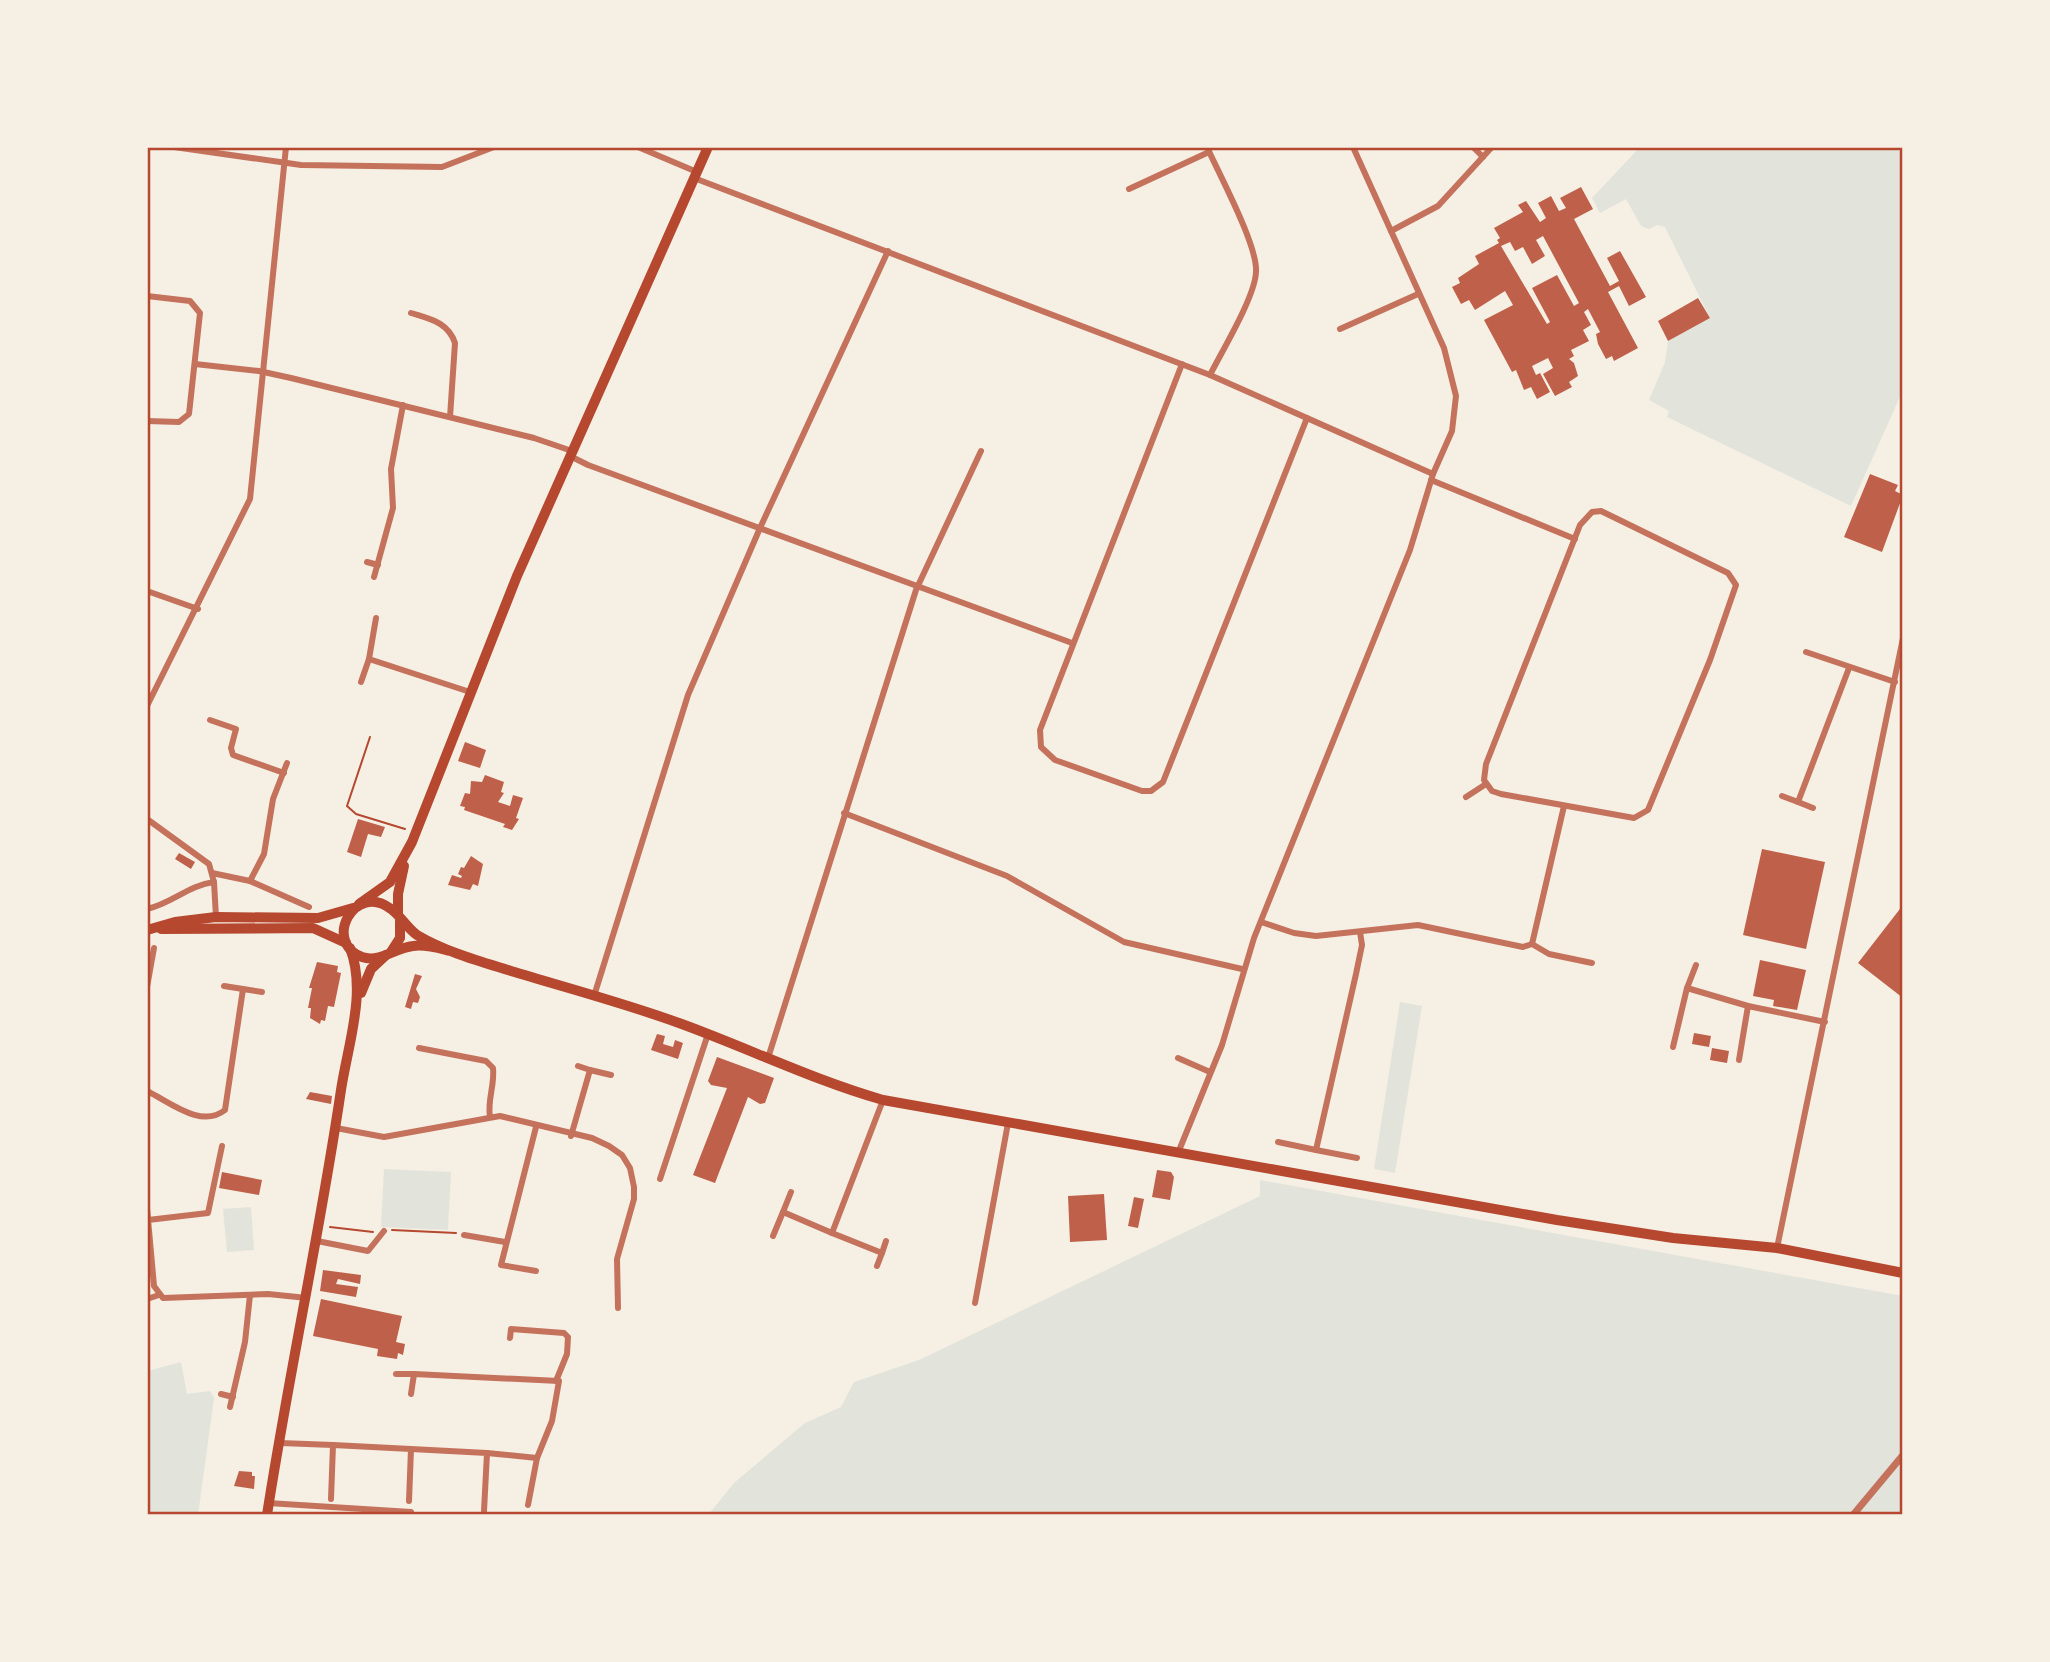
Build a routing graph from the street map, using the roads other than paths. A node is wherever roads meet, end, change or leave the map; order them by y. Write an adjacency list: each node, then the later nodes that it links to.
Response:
1 (174, 147): 11 (street)
2 (286, 147): 11 (street)
3 (494, 147): 11 (street)
4 (638, 147): 12 (street)
5 (708, 147): 12 (main road)
6 (1353, 147): 14 (street)
7 (1473, 147): 10 (street)
8 (1492, 147): 10 (street)
9 (1208, 150): 13 (street); 23 (street)
10 (1483, 157): 14 (street)
11 (285, 163): 22 (street)
12 (695, 175): 15 (street); 29 (main road)
13 (1129, 190)
14 (1391, 231): 16 (street)
15 (888, 250): 21 (street); 33 (street)
16 (1418, 294): 19 (street); 30 (street)
17 (147, 296): 20 (street)
18 (411, 313): 25 (street)
19 (1340, 329)
20 (195, 364): 22 (street); 27 (street)
21 (1182, 364): 23 (street); 43 (street)
22 (264, 372): 24 (street); 40 (street)
23 (1210, 375): 26 (street)
24 (403, 405): 25 (street); 36 (street)
25 (450, 417): 29 (street)
26 (1307, 418): 30 (street); 43 (street)
27 (147, 421)
28 (981, 451): 38 (street)
29 (571, 454): 33 (street); 49 (main road)
30 (1432, 477): 34 (street); 71 (street)
31 (1588, 505): 32 (street)
32 (1592, 512): 34 (street); 58 (street)
33 (760, 528): 38 (street); 87 (street)
34 (1575, 539): 54 (street)
35 (367, 562): 36 (street)
36 (377, 565): 37 (street)
37 (374, 577)
38 (918, 586): 43 (street); 60 (street)
39 (147, 591): 40 (street)
40 (198, 609): 50 (street)
41 (376, 618): 45 (street)
42 (1903, 638): 48 (street)
43 (1072, 643)
44 (1806, 652): 46 (street)
45 (369, 659): 47 (street); 49 (street)
46 (1849, 668): 48 (street); 57 (street)
47 (361, 682)
48 (1895, 682): 90 (street)
49 (470, 692): 62 (main road)
50 (147, 706)
51 (210, 720): 53 (street)
52 (287, 763): 53 (street)
53 (284, 773): 64 (street)
54 (1486, 784): 56 (street); 58 (street)
55 (1782, 796): 57 (street)
56 (1466, 797)
57 (1798, 802): 59 (street)
58 (1564, 806): 74 (street)
59 (1813, 808)
60 (844, 813): 81 (street); 94 (street)
61 (147, 819): 63 (street)
62 (414, 837): 66 (main road); 70 (main road)
63 (212, 873): 64 (street); 65 (street)
64 (250, 881): 67 (street)
65 (214, 882): 68 (street); 69 (street)
66 (356, 906): 69 (main road); 70 (main road); 75 (main road)
67 (309, 907)
68 (147, 909)
69 (216, 917): 72 (main road)
70 (399, 918): 77 (main road); 78 (main road)
71 (1261, 922): 73 (street); 81 (street)
72 (152, 929): 75 (main road)
73 (1360, 932): 74 (street); 110 (street)
74 (1532, 944): 79 (street)
75 (348, 946): 78 (main road); 89 (main road)
76 (154, 948): 82 (street)
77 (450, 951): 78 (main road); 87 (main road)
78 (388, 954): 89 (main road)
79 (1592, 962)
80 (1696, 965): 84 (street)
81 (1242, 969): 99 (street)
82 (147, 986)
83 (224, 986): 85 (street)
84 (1686, 988): 88 (street); 92 (street)
85 (243, 989): 86 (street); 101 (street)
86 (262, 992)
87 (594, 996): 91 (main road)
88 (1748, 1006): 90 (street); 96 (street)
89 (353, 1020): 106 (main road)
90 (1825, 1022): 125 (street)
91 (708, 1034): 94 (main road); 113 (street)
92 (1673, 1047)
93 (419, 1048): 103 (street)
94 (768, 1058): 102 (main road)
95 (1178, 1058): 99 (street)
96 (1739, 1060)
97 (578, 1066): 98 (street)
98 (590, 1070): 100 (street); 107 (street)
99 (1210, 1072): 111 (street)
100 (611, 1075)
101 (147, 1091)
102 (883, 1100): 104 (main road); 119 (street)
103 (490, 1117): 105 (street); 106 (street)
104 (1008, 1123): 111 (main road); 134 (street)
105 (536, 1126): 107 (street); 124 (street)
106 (336, 1128): 122 (main road)
107 (571, 1136): 135 (street)
108 (1278, 1142): 110 (street)
109 (222, 1146): 117 (street)
110 (1316, 1150): 112 (street)
111 (1178, 1153): 125 (main road)
112 (1357, 1158)
113 (660, 1179)
114 (791, 1192): 116 (street)
115 (147, 1208): 117 (street)
116 (783, 1212): 119 (street); 121 (street)
117 (148, 1220): 130 (street)
118 (384, 1231): 122 (street)
119 (832, 1233): 126 (street)
120 (464, 1235): 124 (street)
121 (773, 1236)
122 (317, 1241): 132 (main road)
123 (886, 1241): 126 (street)
124 (505, 1242): 128 (street)
125 (1777, 1248): 129 (main road)
126 (882, 1253): 127 (street)
127 (877, 1266)
128 (536, 1271)
129 (1903, 1273)
130 (159, 1295): 131 (street); 133 (street)
131 (250, 1295): 132 (street); 144 (street)
132 (307, 1298): 146 (main road)
133 (147, 1299)
134 (975, 1303)
135 (618, 1308)
136 (500, 1328): 137 (street)
137 (511, 1329): 138 (street); 141 (street)
138 (510, 1338)
139 (396, 1374): 140 (street)
140 (414, 1374): 141 (street); 143 (street)
141 (556, 1381): 151 (street)
142 (221, 1394): 144 (street)
143 (411, 1394)
144 (233, 1397): 145 (street)
145 (230, 1407)
146 (280, 1443): 147 (street); 154 (main road)
147 (332, 1445): 148 (street); 152 (street)
148 (411, 1449): 149 (street); 153 (street)
149 (487, 1453): 151 (street); 156 (street)
150 (1903, 1455): 159 (street)
151 (537, 1458): 155 (street)
152 (331, 1499)
153 (409, 1501)
154 (268, 1503): 157 (main road); 158 (street)
155 (528, 1505)
156 (484, 1511)
157 (267, 1515)
158 (410, 1515)
159 (1853, 1515)

